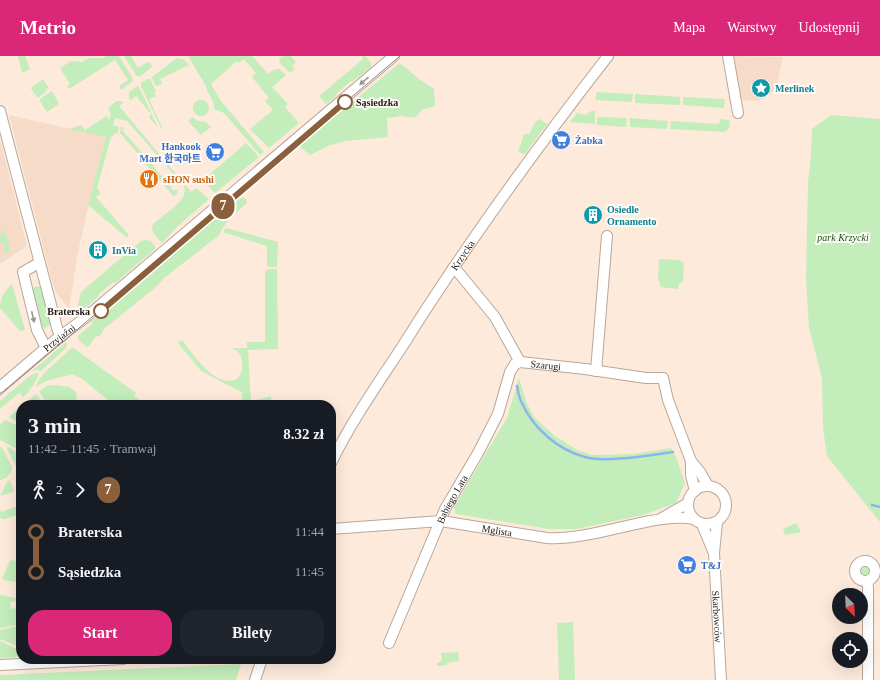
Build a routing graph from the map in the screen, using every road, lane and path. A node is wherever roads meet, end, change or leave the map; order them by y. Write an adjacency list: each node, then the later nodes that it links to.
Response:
1 (394, 56): 4 (street, Przyjaźni)
2 (608, 56): 9 (street, Krzycka)
3 (728, 56): 6 (street)
4 (382, 60): 12 (street, Przyjaźni, one-way to 12)
5 (0, 111): 8 (street)
6 (738, 113)
7 (607, 236): 15 (street)
8 (39, 263): 10 (street); 11 (street)
9 (453, 268): 14 (street, Szarugi); 17 (street, Krzycka)
10 (44, 280): 11 (street); 12 (street)
11 (26, 284): 13 (street, one-way to 13)
12 (62, 336): 13 (street, Przyjaźni)
13 (46, 348): 16 (street, Przyjaźni)
14 (520, 362): 15 (street, Szarugi); 23 (street, Babiego Lata)
15 (596, 371): 18 (street, Szarugi)
16 (0, 387)
17 (336, 453)
18 (690, 461): 19 (street); 20 (street)
19 (708, 486): 20 (street); 25 (street)
20 (695, 491): 21 (street)
21 (688, 503): 22 (street, Mglista); 24 (street)
22 (661, 519): 23 (street, Mglista); 24 (street, Mglista)
23 (441, 521): 26 (street, Mglista); 29 (street, Babiego Lata)
24 (698, 522): 25 (street); 27 (street, Skarbowców)
25 (717, 522): 27 (street, Skarbowców)
26 (336, 529)
27 (714, 553): 34 (street, Skarbowców)
28 (867, 581): 35 (street)
29 (389, 642)
30 (20, 664): 32 (street)
31 (260, 664): 33 (street)
32 (0, 665)
33 (255, 680)
34 (721, 680)
35 (868, 680)

